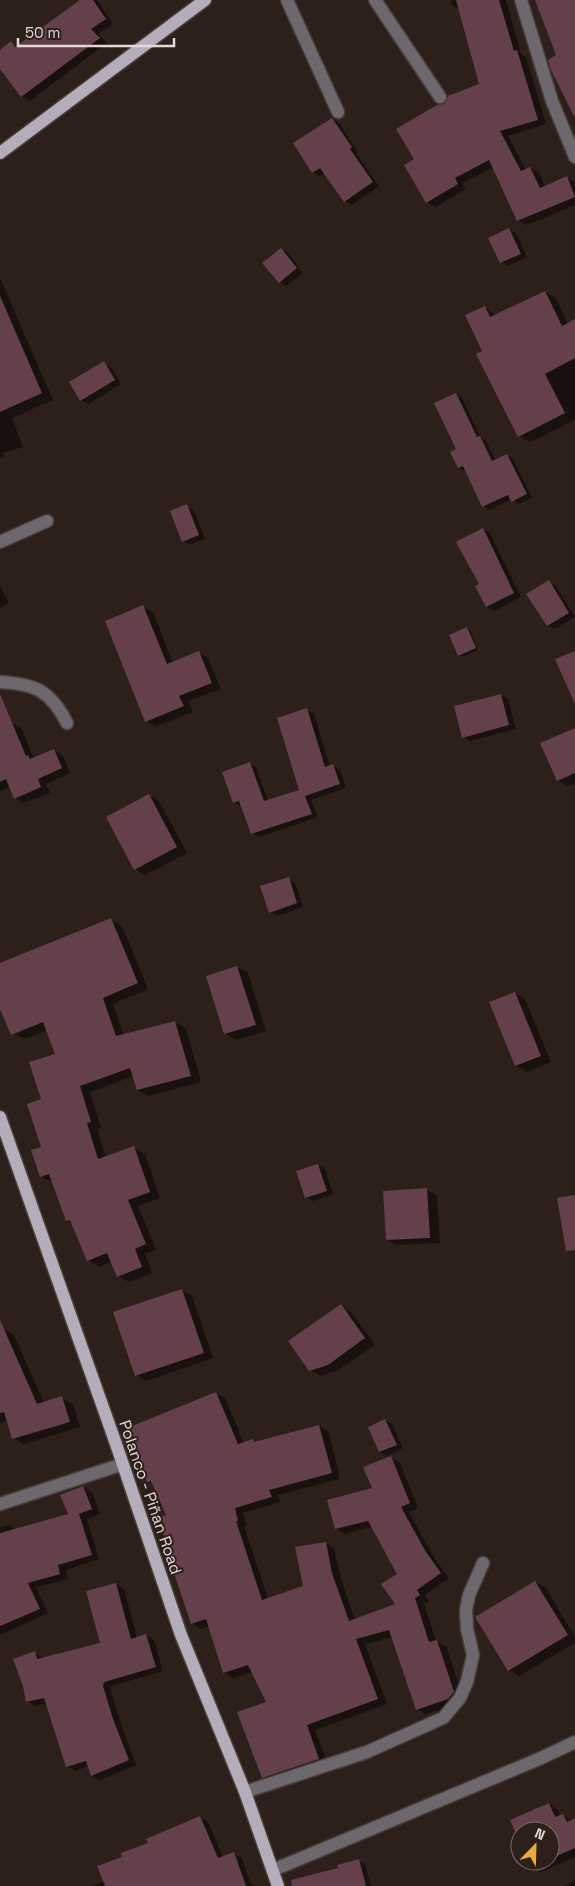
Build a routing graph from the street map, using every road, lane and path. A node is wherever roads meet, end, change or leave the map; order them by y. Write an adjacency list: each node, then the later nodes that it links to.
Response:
1 (204, 0): 7 (main road)
2 (287, 0): 6 (street)
3 (375, 0): 5 (street)
4 (521, 0): 8 (street)
5 (440, 97)
6 (338, 112)
7 (0, 153)
8 (575, 155)
9 (47, 521): 10 (street)
10 (0, 542)
11 (0, 682): 12 (street)
12 (67, 723)
13 (0, 1117): 14 (main road, Polanco - Piñan Road)
14 (123, 1464): 15 (street); 18 (main road, Polanco - Piñan Road)
15 (0, 1504)
16 (483, 1563): 18 (street)
17 (575, 1742): 19 (street)
18 (245, 1792): 19 (main road, Polanco - Piñan Road)
19 (272, 1870): 20 (main road, Polanco - Piñan Road)
20 (278, 1886)

